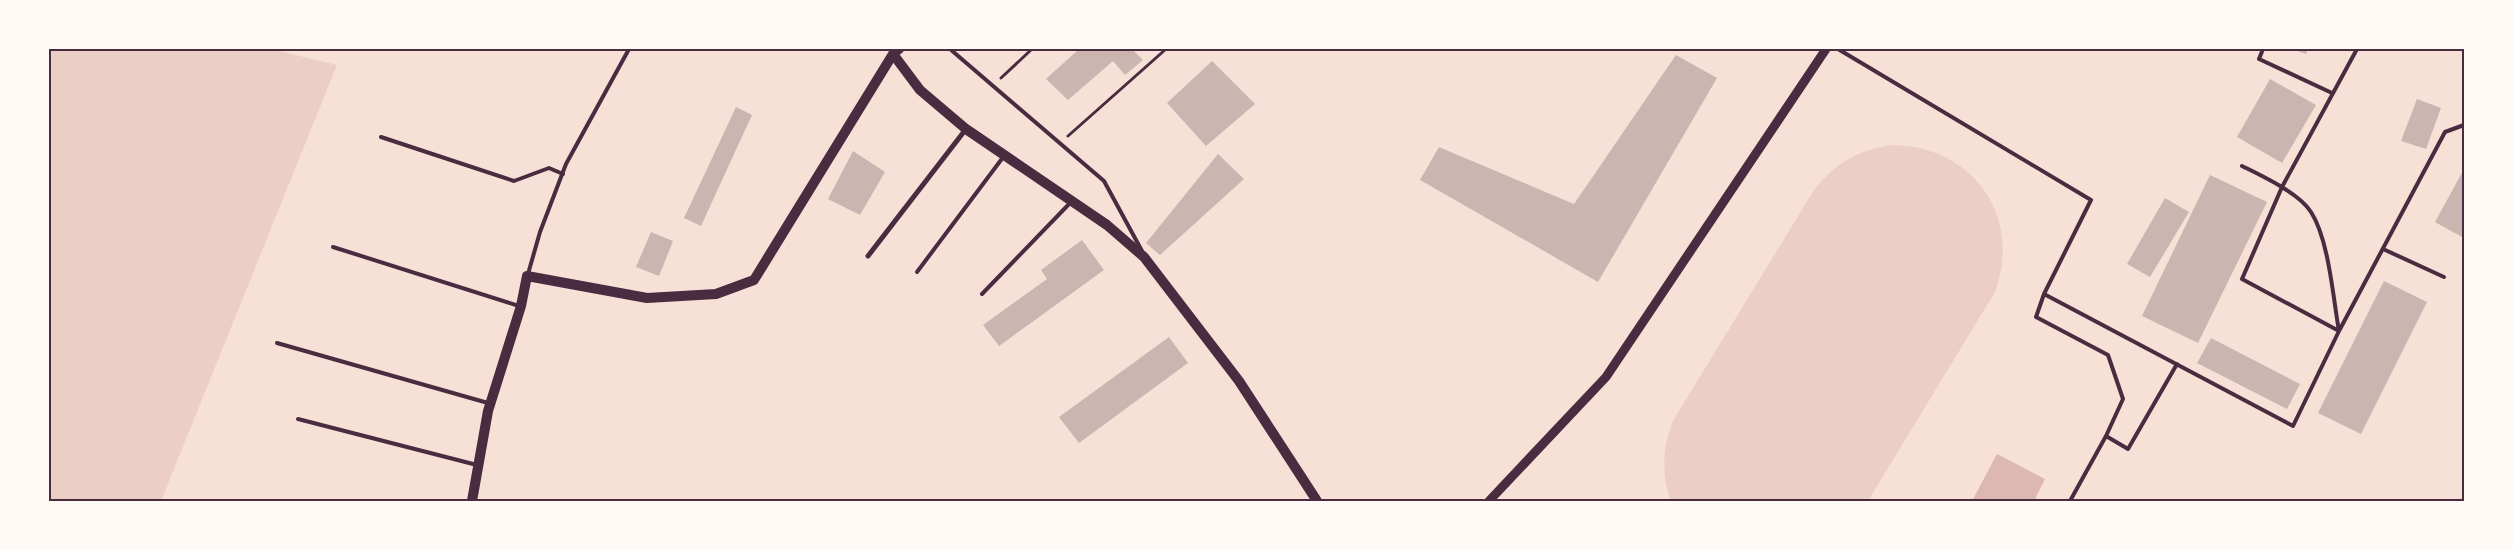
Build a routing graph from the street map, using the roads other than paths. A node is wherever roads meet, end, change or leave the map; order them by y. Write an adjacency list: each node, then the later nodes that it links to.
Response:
1 (629, 49): 14 (lane)
2 (950, 49): 20 (lane)
3 (1826, 49): 36 (street)
4 (1838, 49): 25 (lane)
5 (2263, 49): 8 (lane)
6 (2357, 49): 8 (lane)
7 (896, 52): 10 (main road); 22 (main road)
8 (2332, 93): 15 (lane)
9 (2464, 125): 18 (lane)
10 (966, 129): 12 (main road); 19 (street)
11 (381, 137): 14 (lane)
12 (1004, 156): 16 (main road); 21 (lane)
13 (2242, 166): 15 (lane)
14 (563, 174): 22 (lane)
15 (2282, 187): 27 (lane); 27 (lane)
16 (1072, 202): 20 (main road); 24 (lane)
17 (333, 247): 26 (lane)
18 (2383, 249): 23 (lane); 27 (lane)
19 (868, 256)
20 (1144, 257): 35 (main road)
21 (917, 272)
22 (527, 276): 26 (main road)
23 (2444, 277)
24 (982, 294)
25 (2044, 294): 29 (lane); 32 (lane)
26 (522, 306): 30 (main road)
27 (2339, 331): 29 (lane)
28 (277, 343): 30 (lane)
29 (2177, 364): 32 (lane)
30 (490, 403): 33 (main road)
31 (298, 419): 33 (lane)
32 (2106, 436): 37 (lane)
33 (479, 465): 34 (main road)
34 (472, 501)
35 (1317, 501)
36 (1489, 501)
37 (2070, 501)

